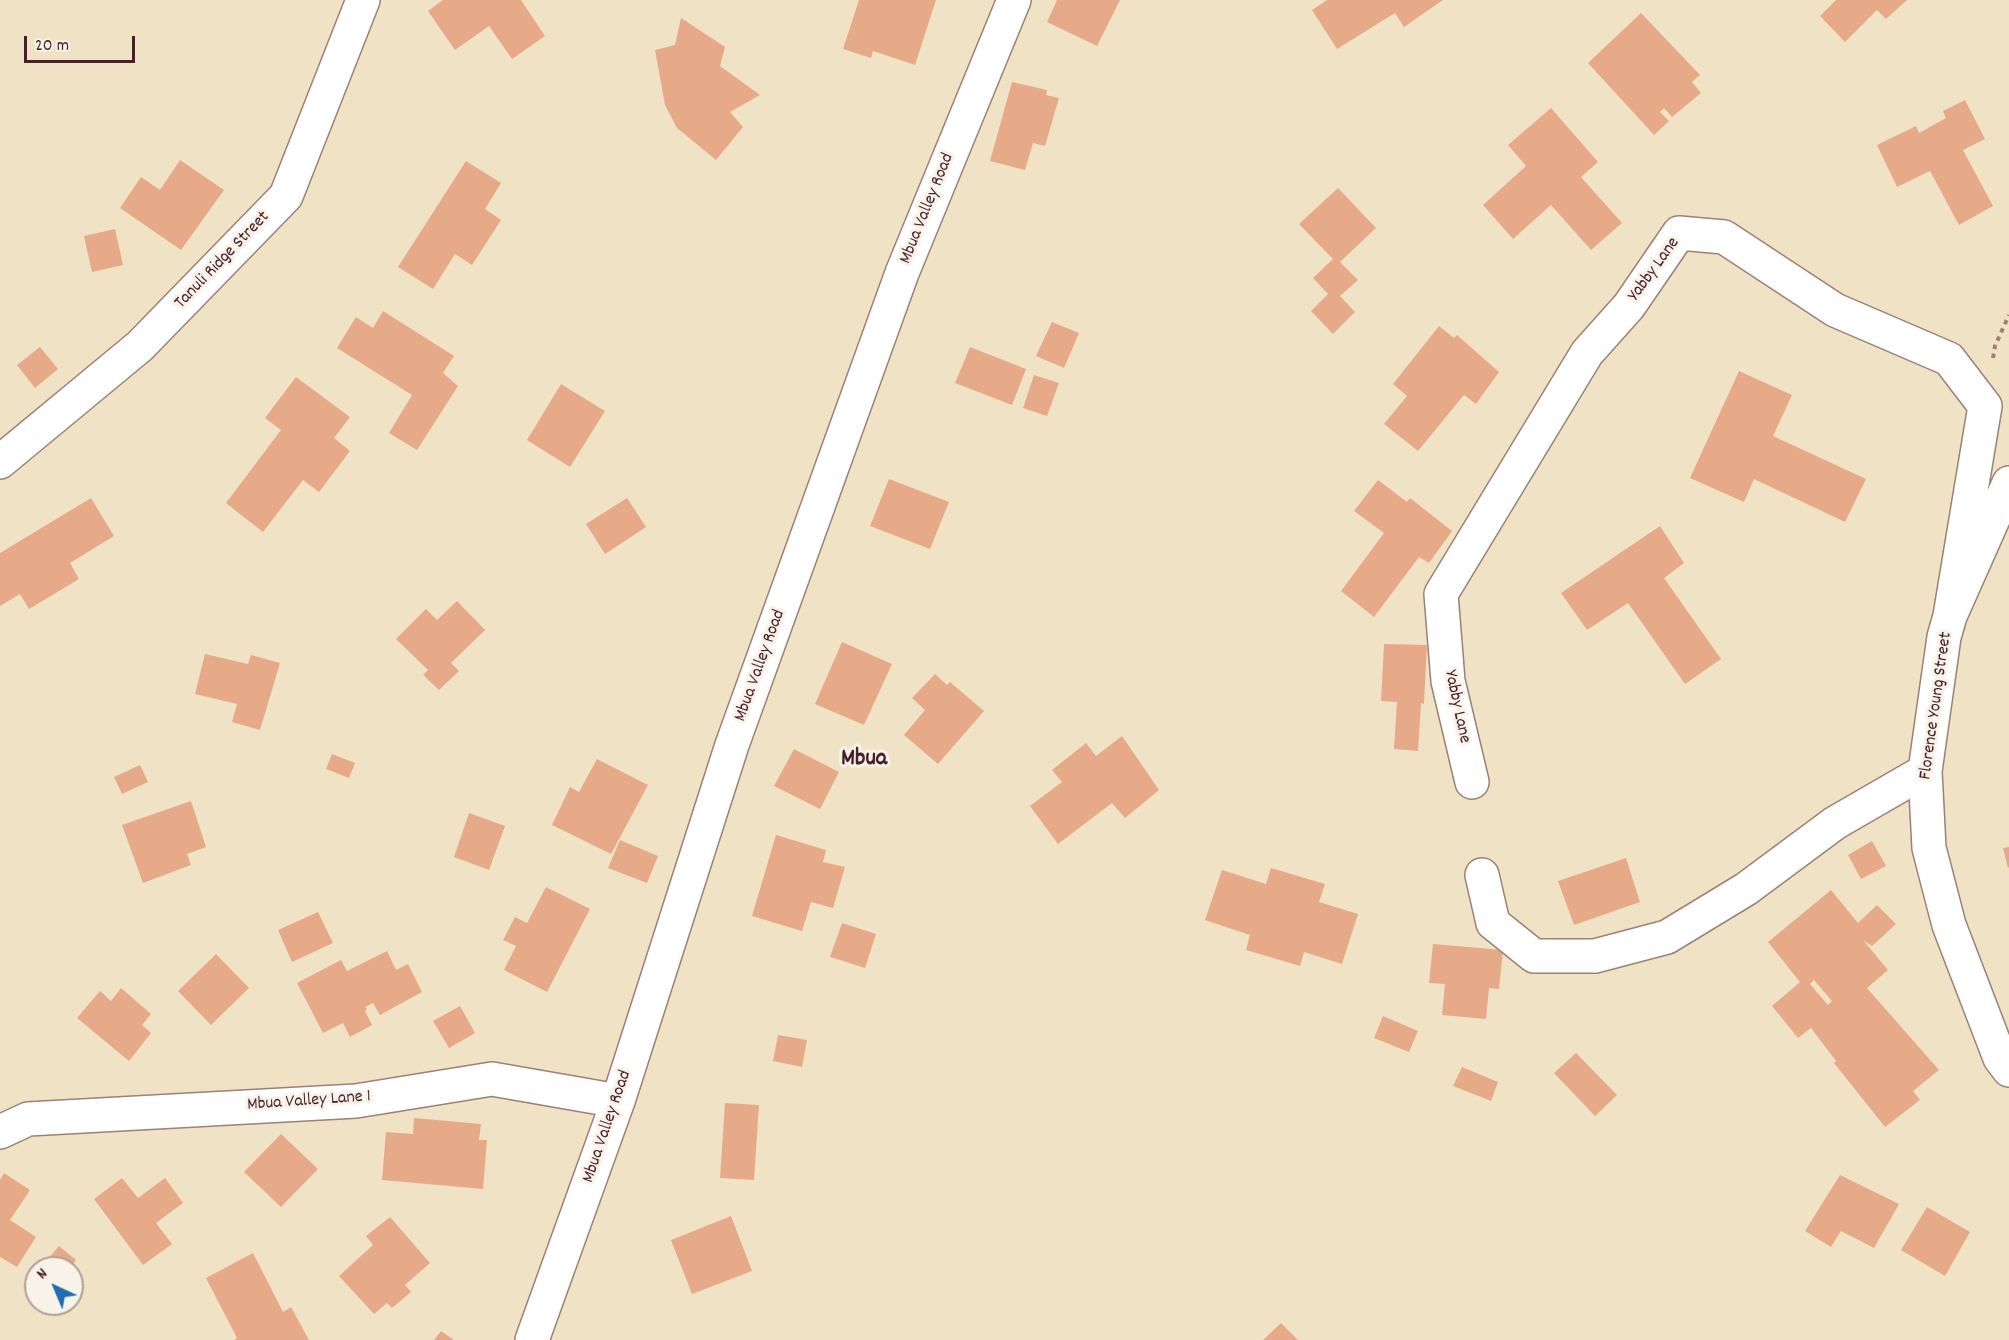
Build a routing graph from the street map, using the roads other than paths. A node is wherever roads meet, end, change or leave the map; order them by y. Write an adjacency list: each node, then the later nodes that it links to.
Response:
1 (363, 0): 3 (street, Tanuli Ridge Street)
2 (1014, 0): 10 (street, Mbua Valley Road)
3 (0, 462)
4 (2009, 483): 5 (street, Florence Young Street)
5 (1950, 616): 6 (street, Florence Young Street); 7 (street, Yabby Lane)
6 (1925, 771): 8 (street); 9 (street, Florence Young Street)
7 (1472, 782)
8 (1482, 874)
9 (2009, 1070)
10 (618, 1101): 11 (street, Mbua Valley Lane 1); 12 (street, Mbua Valley Road)
11 (0, 1132)
12 (532, 1340)

